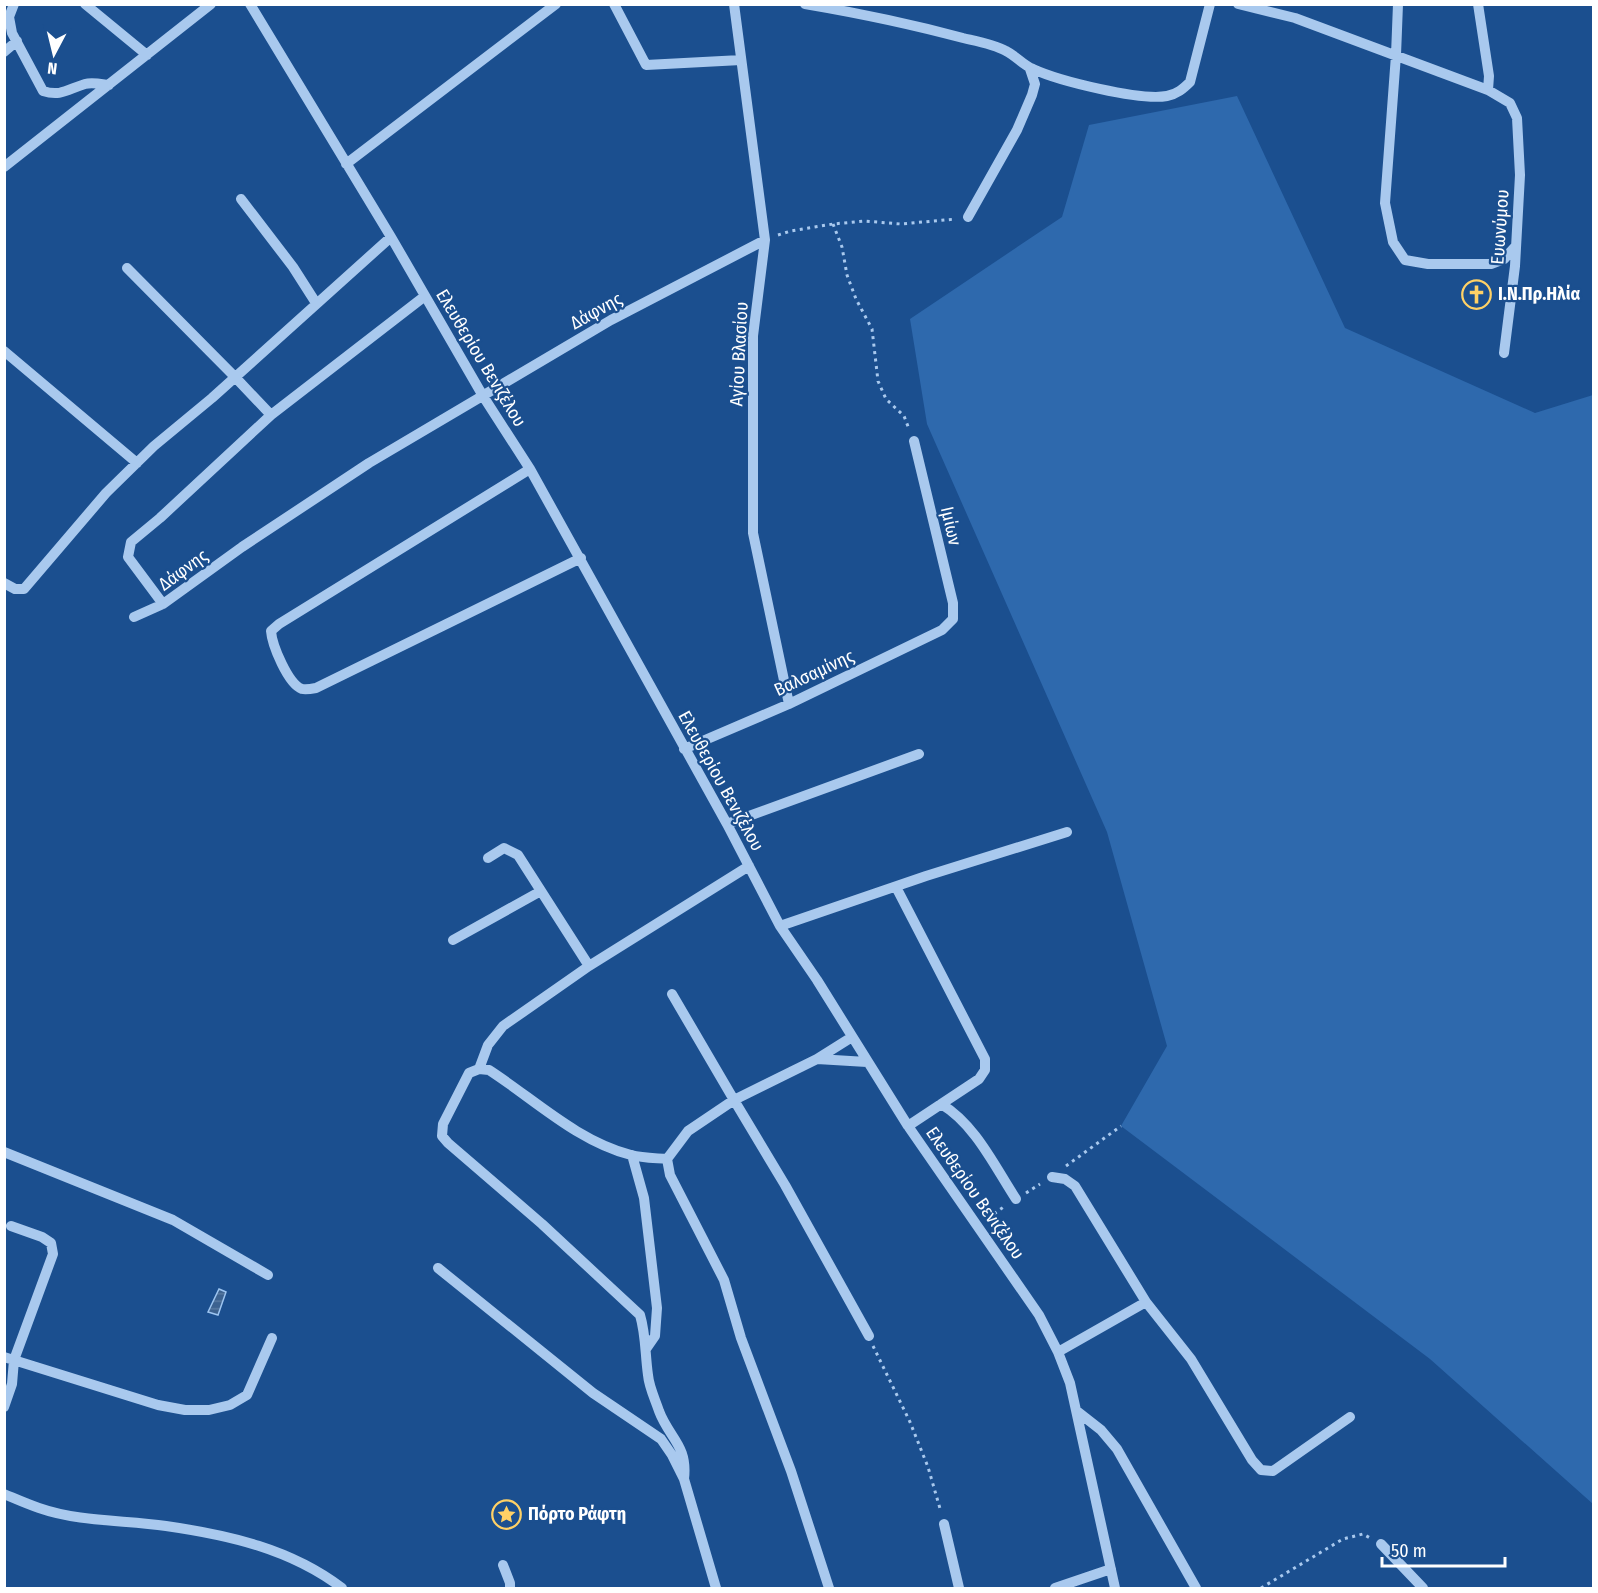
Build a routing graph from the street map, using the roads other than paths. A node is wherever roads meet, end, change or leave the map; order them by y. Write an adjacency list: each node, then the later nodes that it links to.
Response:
1 (14, 4): 15 (street)
2 (85, 4): 17 (street)
3 (211, 4): 17 (street)
4 (250, 4): 23 (street, Ελευθερίου Βενιζέλου)
5 (556, 4): 23 (street)
6 (614, 4): 19 (street)
7 (734, 4): 19 (street, Αγίου Βλασίου)
8 (805, 4): 20 (street)
9 (1210, 4): 20 (street)
10 (1238, 4): 14 (street)
11 (1296, 4): 14 (street)
12 (1398, 4): 18 (street)
13 (1478, 4): 22 (street)
14 (1295, 18): 18 (street)
15 (17, 41): 16 (street); 21 (street)
16 (4, 52)
17 (147, 55): 21 (street)
18 (1396, 55): 22 (street); 29 (street)
19 (741, 60): 28 (street, Αγίου Βλασίου)
20 (1030, 69): 26 (street)
21 (108, 86): 24 (street)
22 (1488, 90): 29 (street, Ευωνύμου)
23 (346, 164): 27 (street, Ελευθερίου Βενιζέλου)
24 (4, 167)
25 (241, 199): 32 (street)
26 (969, 217)
27 (391, 237): 31 (street, Ελευθερίου Βενιζέλου); 32 (street)
28 (765, 240): 36 (street, Δάφνης); 46 (street, Αγίου Βλασίου)
29 (1515, 247): 34 (street, Ευωνύμου)
30 (127, 268): 35 (street)
31 (425, 296): 36 (street, Ελευθερίου Βενιζέλου); 37 (street)
32 (316, 303): 35 (street)
33 (4, 351): 39 (street)
34 (1504, 353)
35 (235, 376): 37 (street); 39 (street)
36 (483, 396): 40 (street, Ελευθερίου Βενιζέλου); 43 (street, Δάφνης)
37 (271, 415): 43 (street)
38 (914, 441): 45 (street, Ιμίων)
39 (137, 463): 42 (street)
40 (530, 469): 41 (street, Ελευθερίου Βενιζέλου); 41 (street)
41 (581, 558): 47 (street, Ελευθερίου Βενιζέλου)
42 (4, 583)
43 (163, 604): 44 (street, Δάφνης)
44 (134, 617)
45 (953, 619): 46 (street, Βαλσαμίνης)
46 (789, 704): 47 (street, Βαλσαμίνης)
47 (684, 749): 49 (street, Ελευθερίου Βενιζέλου)
48 (919, 754): 49 (street)
49 (727, 824): 52 (street, Ελευθερίου Βενιζέλου)
50 (1067, 832): 53 (street)
51 (488, 858): 54 (street)
52 (749, 866): 55 (street, Ελευθερίου Βενιζέλου); 57 (street)
53 (896, 886): 55 (street); 64 (street)
54 (541, 891): 56 (street); 57 (street)
55 (780, 926): 59 (street, Ελευθερίου Βενιζέλου)
56 (453, 940)
57 (589, 966): 62 (street)
58 (672, 994): 63 (street)
59 (852, 1037): 60 (street); 61 (street, Ελευθερίου Βενιζέλου)
60 (817, 1059): 61 (street); 63 (street)
61 (867, 1062): 65 (street, Ελευθερίου Βενιζέλου)
62 (479, 1069): 67 (street); 77 (street)
63 (734, 1100): 68 (street); 75 (street)
64 (941, 1104): 65 (street); 70 (street)
65 (908, 1126): 78 (street, Ελευθερίου Βενιζέλου)
66 (4, 1152): 73 (street)
67 (632, 1155): 68 (street); 77 (street)
68 (667, 1159): 92 (street)
69 (1052, 1177): 74 (street)
70 (1016, 1199)
71 (11, 1226): 79 (street)
72 (438, 1268): 83 (street)
73 (268, 1275)
74 (1146, 1302): 78 (street); 82 (street)
75 (869, 1336)
76 (272, 1338): 79 (street)
77 (646, 1350): 83 (street)
78 (1058, 1352): 81 (street, Ελευθερίου Βενιζέλου)
79 (9, 1359): 80 (street)
80 (4, 1407)
81 (1078, 1412): 88 (street, Ελευθερίου Βενιζέλου); 96 (street)
82 (1350, 1417)
83 (684, 1479): 91 (street)
84 (4, 1494): 89 (street)
85 (944, 1524): 93 (street)
86 (1381, 1544): 97 (street)
87 (503, 1565): 90 (street)
88 (1111, 1569): 94 (street); 95 (street, Ελευθερίου Βενιζέλου)
89 (342, 1588)
90 (510, 1588)
91 (716, 1588)
92 (829, 1588)
93 (959, 1588)
94 (1055, 1588)
95 (1115, 1588)
96 (1196, 1588)
97 (1423, 1588)

